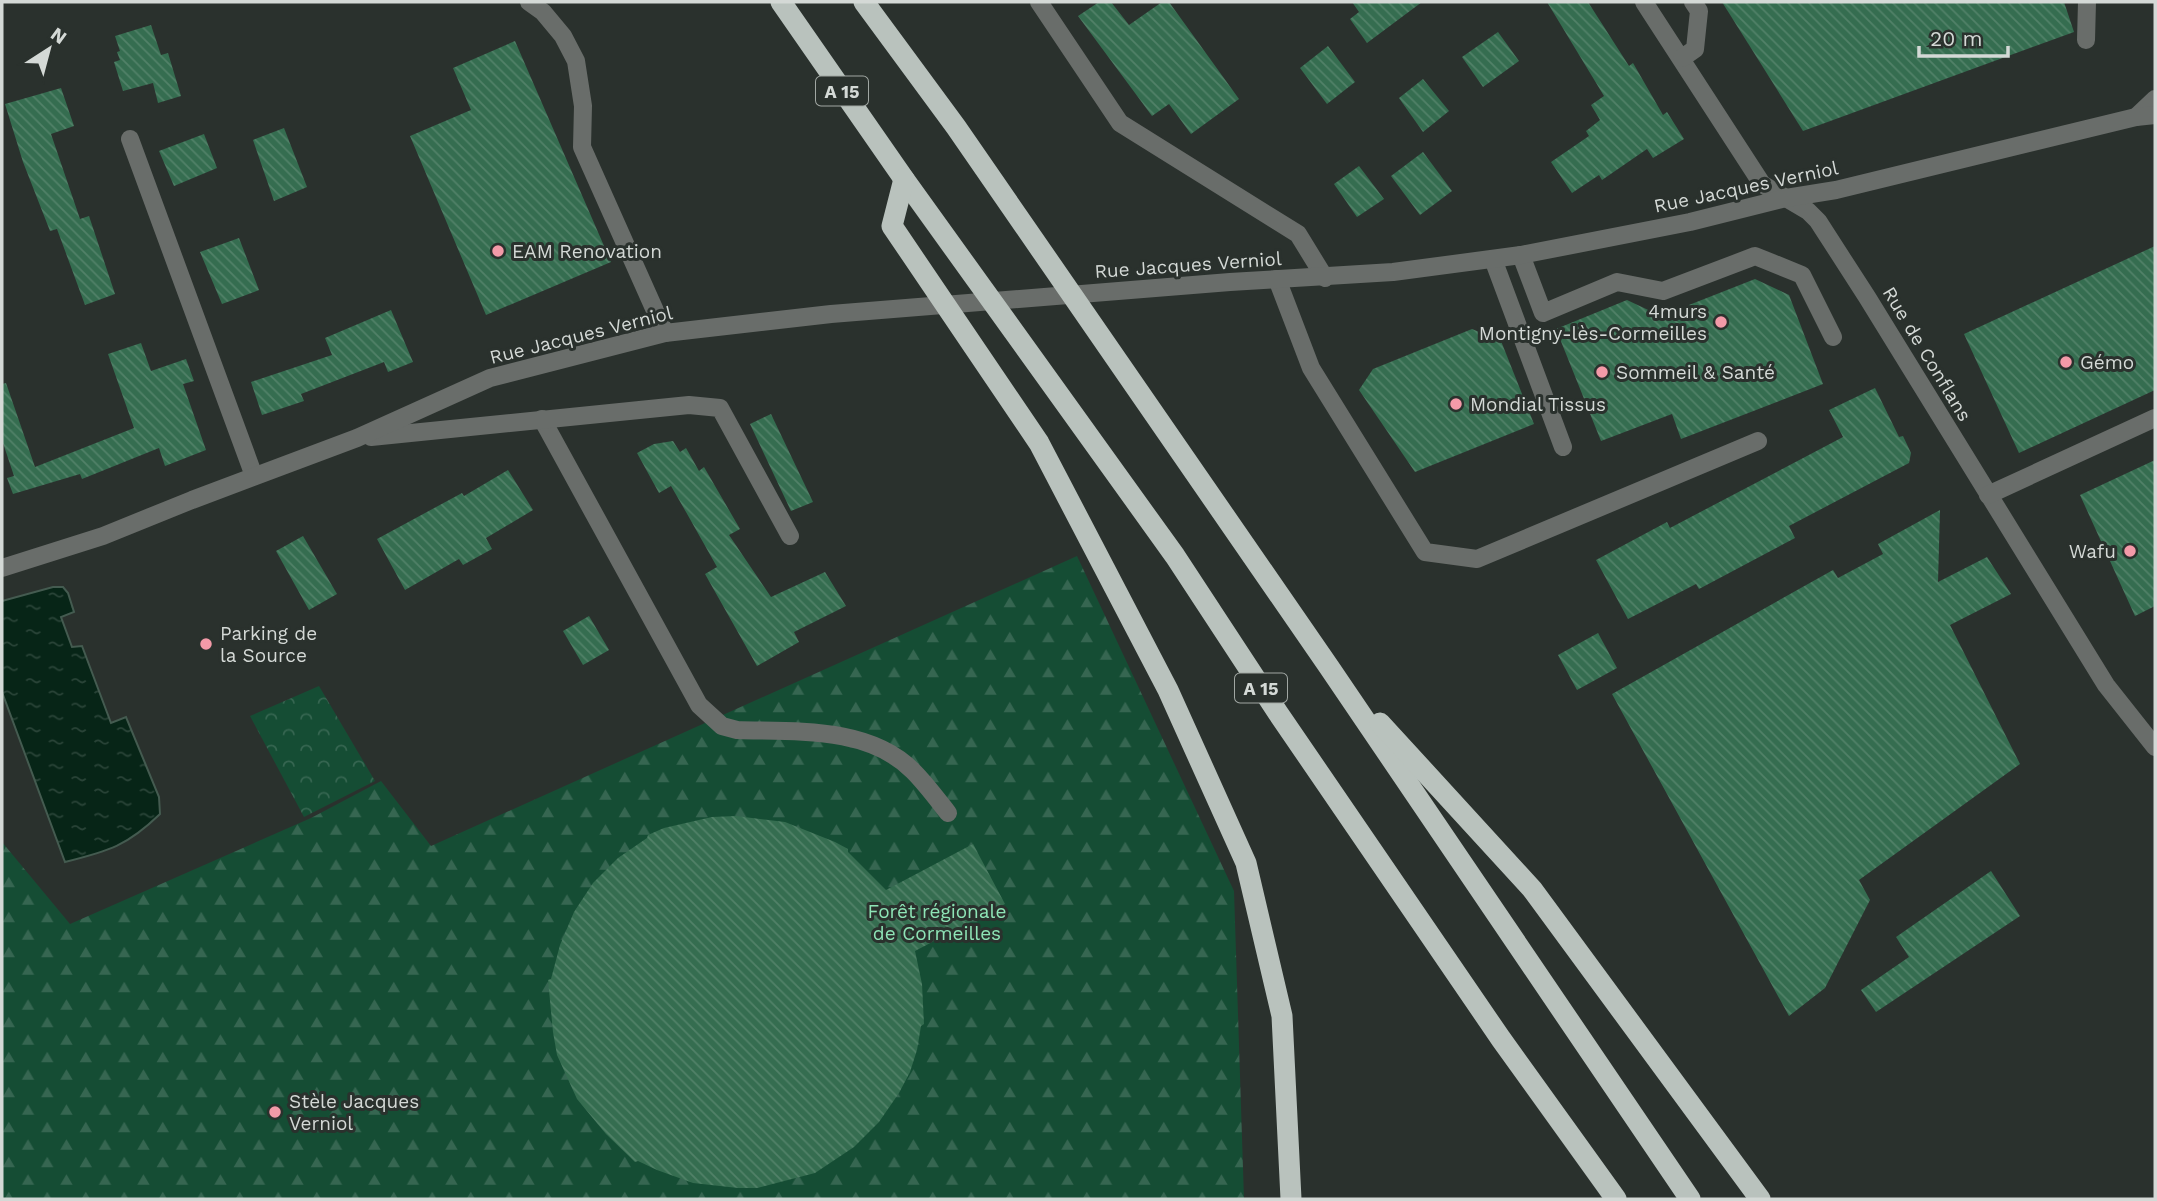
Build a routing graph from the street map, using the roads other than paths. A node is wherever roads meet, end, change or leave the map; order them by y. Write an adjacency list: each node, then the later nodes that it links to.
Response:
1 (529, 2): 20 (street)
2 (781, 2): 14 (highway, A 15)
3 (863, 2): 31 (highway)
4 (1040, 2): 18 (street)
5 (1644, 2): 9 (street, Rue de Conflans)
6 (1693, 2): 9 (street)
7 (2087, 2): 8 (street)
8 (2086, 40)
9 (1682, 58): 15 (street, Rue de Conflans)
10 (2155, 99): 12 (street, Rue Jacques Verniol)
11 (2155, 115): 12 (street, Rue Jacques Verniol)
12 (2136, 117): 15 (street, Rue Jacques Verniol)
13 (130, 139): 27 (street)
14 (904, 179): 34 (highway); 35 (highway, A 15)
15 (1786, 198): 16 (street, Rue Jacques Verniol); 28 (street, Rue de Conflans)
16 (1521, 255): 17 (street, Rue Jacques Verniol); 21 (street)
17 (1493, 259): 18 (street, Rue Jacques Verniol); 26 (street)
18 (1325, 278): 19 (street, Rue Jacques Verniol)
19 (1277, 279): 20 (street, Rue Jacques Verniol); 25 (street)
20 (665, 332): 24 (street, Rue Jacques Verniol)
21 (1833, 337)
22 (2155, 418): 28 (street)
23 (542, 419): 24 (street); 29 (street); 33 (street)
24 (357, 438): 27 (street, Rue Jacques Verniol)
25 (1758, 441)
26 (1563, 447)
27 (254, 476): 30 (street, Rue Jacques Verniol)
28 (1988, 495): 32 (street, Rue de Conflans)
29 (790, 537)
30 (2, 568)
31 (1329, 667): 36 (highway); 37 (highway)
32 (2155, 747)
33 (948, 813)
34 (1291, 1199)
35 (1616, 1199)
36 (1690, 1199)
37 (1760, 1199)

